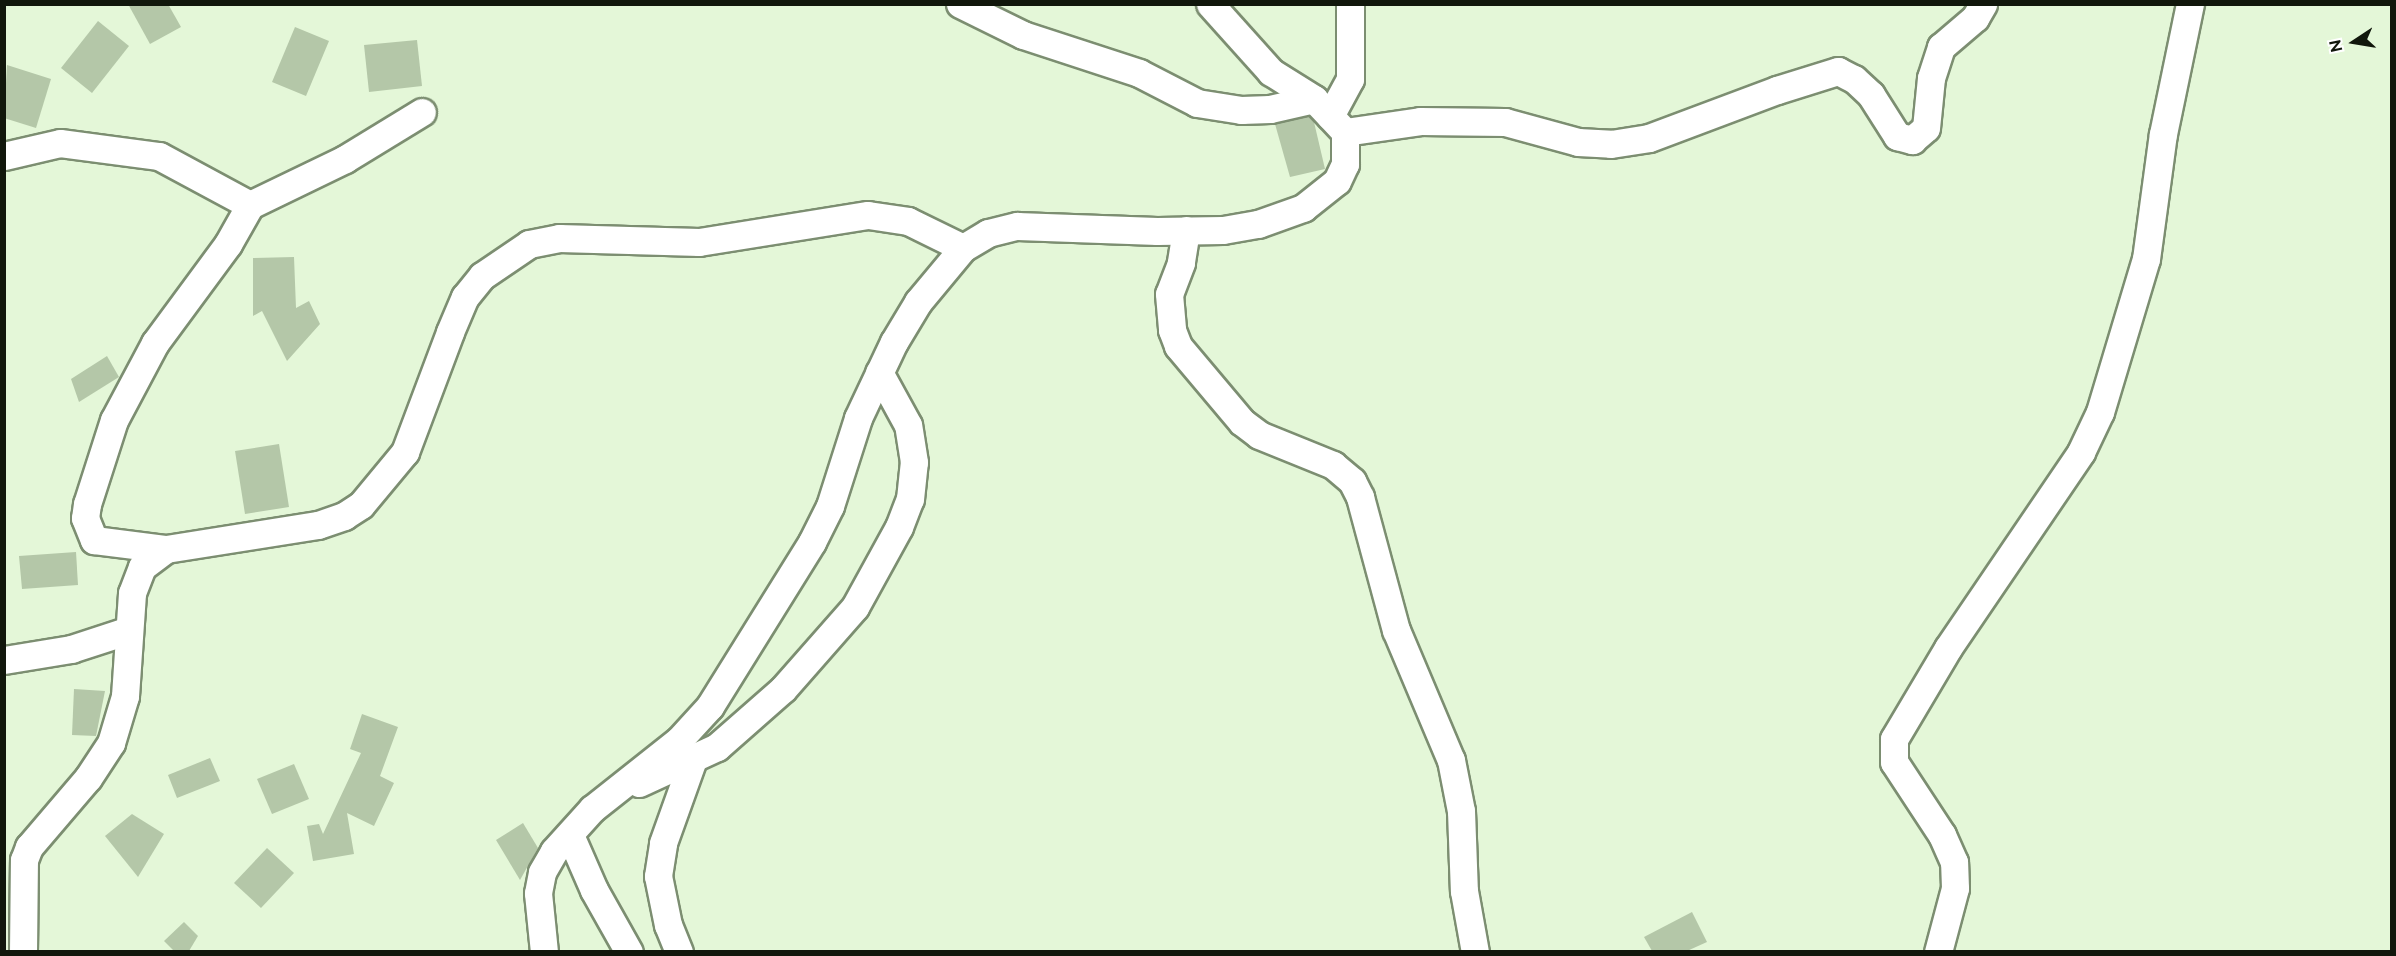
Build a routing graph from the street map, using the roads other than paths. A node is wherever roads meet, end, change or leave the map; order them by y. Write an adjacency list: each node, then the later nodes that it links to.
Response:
1 (960, 4): 7 (street)
2 (1210, 4): 7 (street)
3 (1350, 4): 7 (street)
4 (1983, 4): 7 (street)
5 (2190, 4): 24 (street)
6 (422, 112): 9 (street)
7 (1330, 116): 10 (street)
8 (4, 156): 9 (street)
9 (250, 205): 13 (street)
10 (1186, 230): 11 (street); 23 (street)
11 (963, 248): 12 (street); 13 (street)
12 (879, 372): 16 (street); 17 (street)
13 (166, 549): 14 (street)
14 (129, 630): 15 (street); 19 (street)
15 (4, 660)
16 (692, 762): 17 (street); 22 (street)
17 (621, 789): 18 (street)
18 (570, 835): 20 (street); 21 (street)
19 (22, 951)
20 (544, 951)
21 (629, 951)
22 (679, 951)
23 (1475, 951)
24 (1938, 951)

